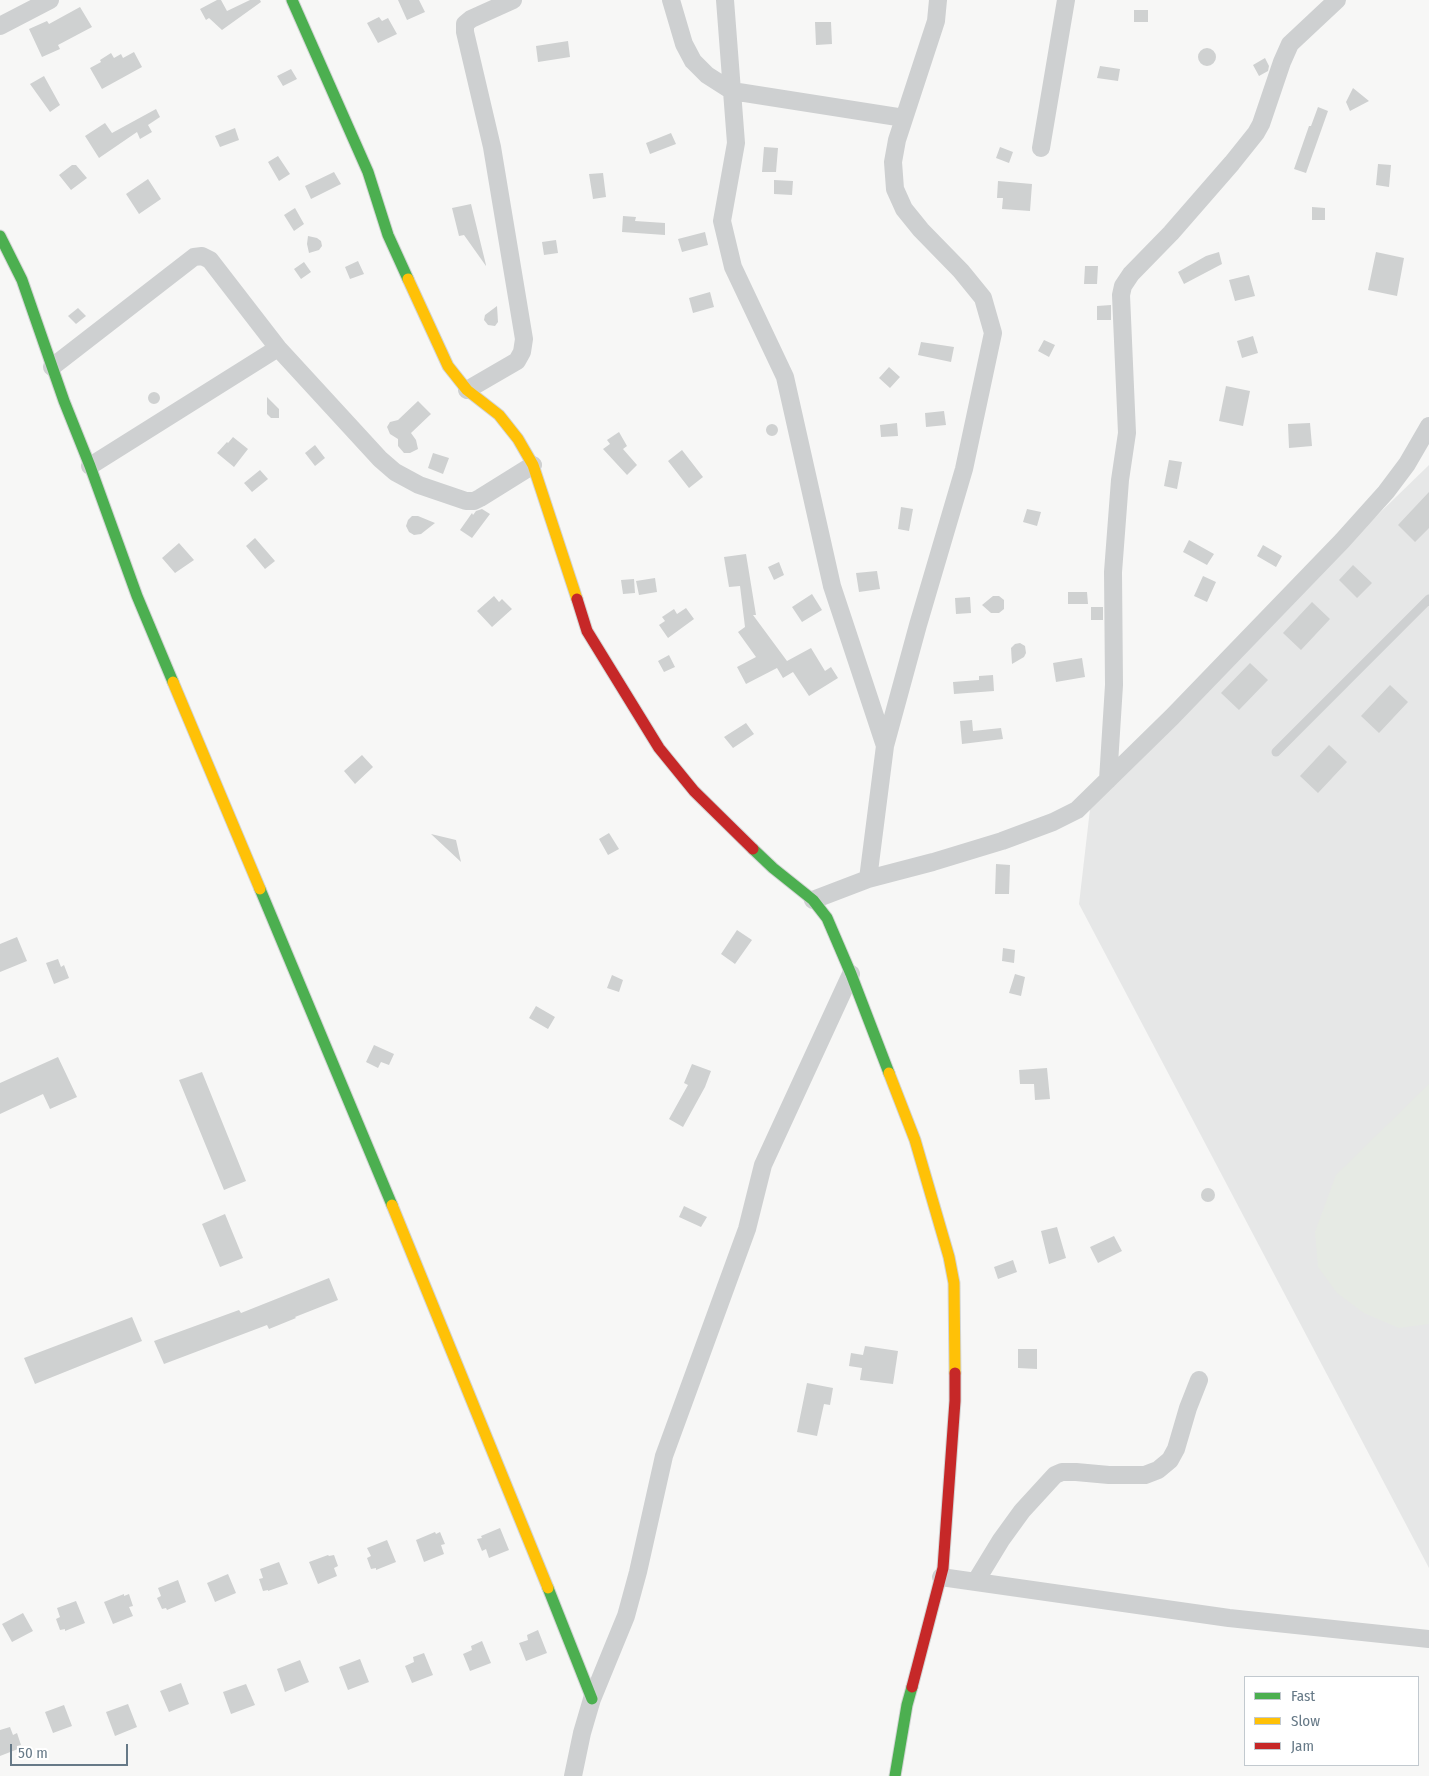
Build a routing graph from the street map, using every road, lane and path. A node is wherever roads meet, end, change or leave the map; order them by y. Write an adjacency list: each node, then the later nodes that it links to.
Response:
1 (50, 0): 9 (street)
2 (292, 0): 16 (street)
3 (513, 0): 16 (street)
4 (671, 0): 10 (street)
5 (725, 0): 10 (street)
6 (938, 0): 11 (street)
7 (1066, 0): 12 (street)
8 (1337, 0): 23 (street)
9 (0, 26)
10 (732, 92): 11 (street); 21 (street)
11 (904, 118): 21 (street)
12 (1041, 148)
13 (0, 236): 15 (street)
14 (278, 348): 15 (street); 18 (street); 19 (street)
15 (52, 367): 19 (street)
16 (467, 390): 18 (street)
17 (1429, 426): 23 (street)
18 (533, 465): 25 (street)
19 (90, 466): 31 (street)
20 (1429, 599): 22 (lane)
21 (885, 746): 24 (street)
22 (1276, 752)
23 (1108, 780): 24 (street)
24 (868, 879): 25 (street)
25 (813, 900): 26 (street)
26 (851, 974): 28 (street); 31 (street)
27 (1198, 1380): 29 (street)
28 (941, 1577): 29 (street); 33 (street)
29 (976, 1581): 30 (street)
30 (1429, 1638)
31 (592, 1699): 32 (street)
32 (573, 1776)
33 (895, 1776)

